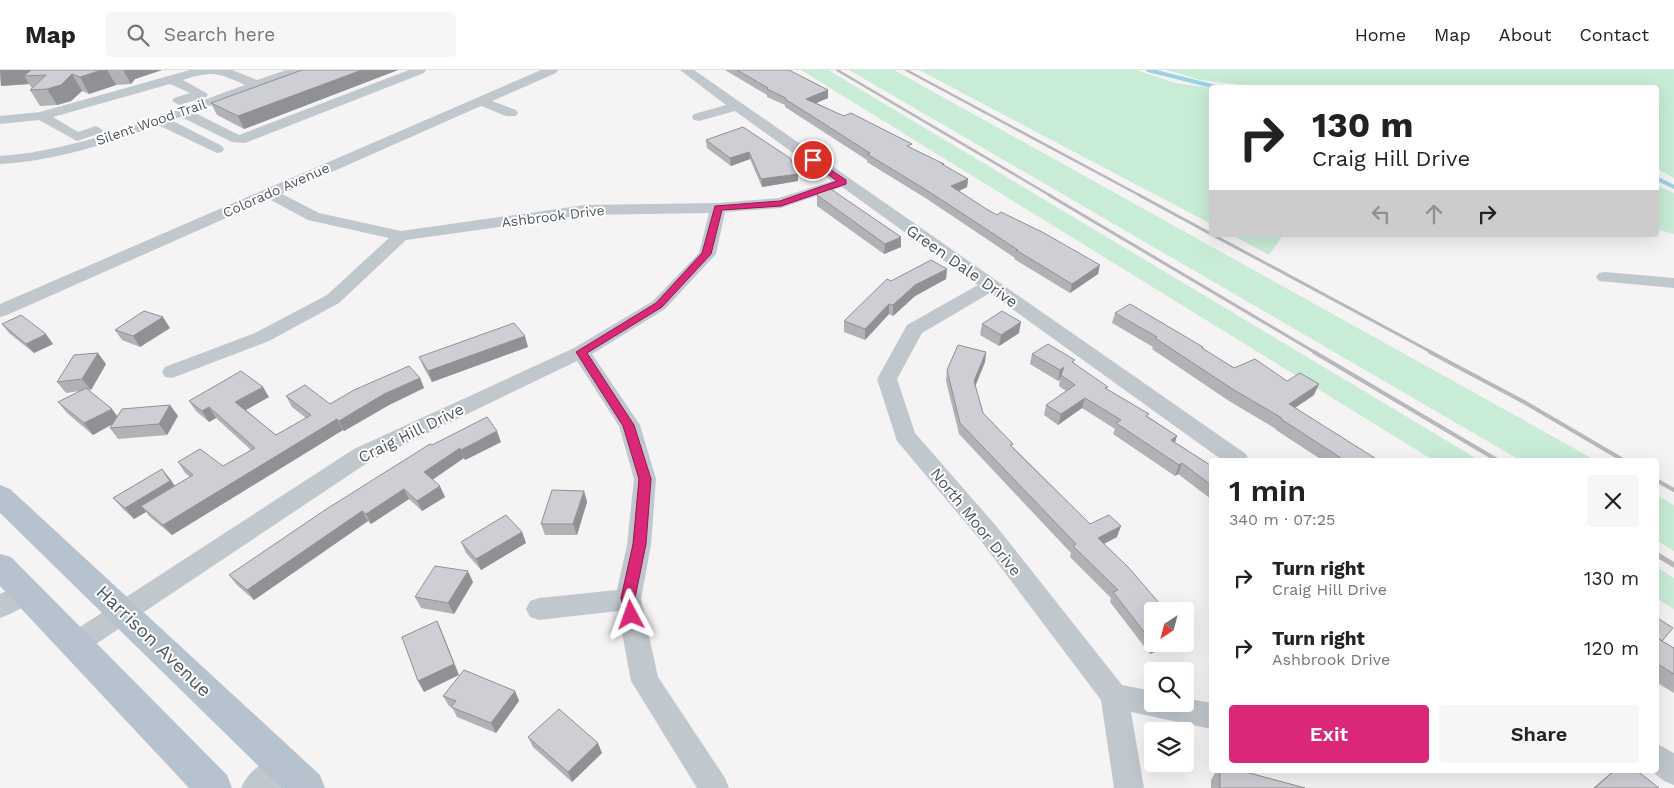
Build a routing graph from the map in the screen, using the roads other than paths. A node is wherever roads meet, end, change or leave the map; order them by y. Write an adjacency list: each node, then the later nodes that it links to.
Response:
1 (204, 70): 7 (street)
2 (214, 70): 8 (street)
3 (298, 70): 8 (street, Silent Wood Trail)
4 (420, 70): 11 (street)
5 (552, 70): 9 (street, Colorado Avenue)
6 (686, 70): 10 (street, Green Dale Drive)
7 (171, 78): 13 (street); 13 (street)
8 (257, 85): 11 (street, Silent Wood Trail)
9 (480, 101): 12 (street); 20 (street, Colorado Avenue)
10 (737, 106): 14 (street); 19 (street, Green Dale Drive)
11 (182, 112): 16 (street, Silent Wood Trail)
12 (511, 113)
13 (41, 116): 15 (street)
14 (699, 117)
15 (0, 120)
16 (158, 120): 17 (street); 18 (street, Silent Wood Trail)
17 (217, 149)
18 (0, 160)
19 (843, 182): 21 (street, Ashbrook Drive); 25 (street, Green Dale Drive)
20 (269, 192): 22 (street, Ashbrook Drive); 26 (street, Colorado Avenue)
21 (718, 208): 22 (street, Ashbrook Drive); 27 (street, Craig Hill Drive)
22 (401, 236): 28 (street)
23 (1606, 278): 24 (street)
24 (1674, 283)
25 (990, 286): 29 (street, Green Dale Drive); 37 (street, North Moor Drive)
26 (0, 311)
27 (581, 352): 32 (street); 35 (street, Craig Hill Drive)
28 (172, 372)
29 (1235, 458)
30 (0, 496): 35 (main road, Harrison Avenue)
31 (0, 566): 33 (main road)
32 (628, 598): 34 (street); 45 (street)
33 (13, 599): 36 (main road)
34 (539, 609)
35 (124, 612): 36 (street, Craig Hill Drive); 40 (main road, Harrison Avenue)
36 (75, 644): 42 (main road)
37 (1114, 696): 38 (street); 46 (street, North Moor Drive)
38 (1209, 716)
39 (1659, 759): 41 (street)
40 (284, 765): 43 (street); 44 (main road, Harrison Avenue)
41 (1674, 771)
42 (214, 788)
43 (256, 788)
44 (307, 788)
45 (714, 788)
46 (1129, 788)

